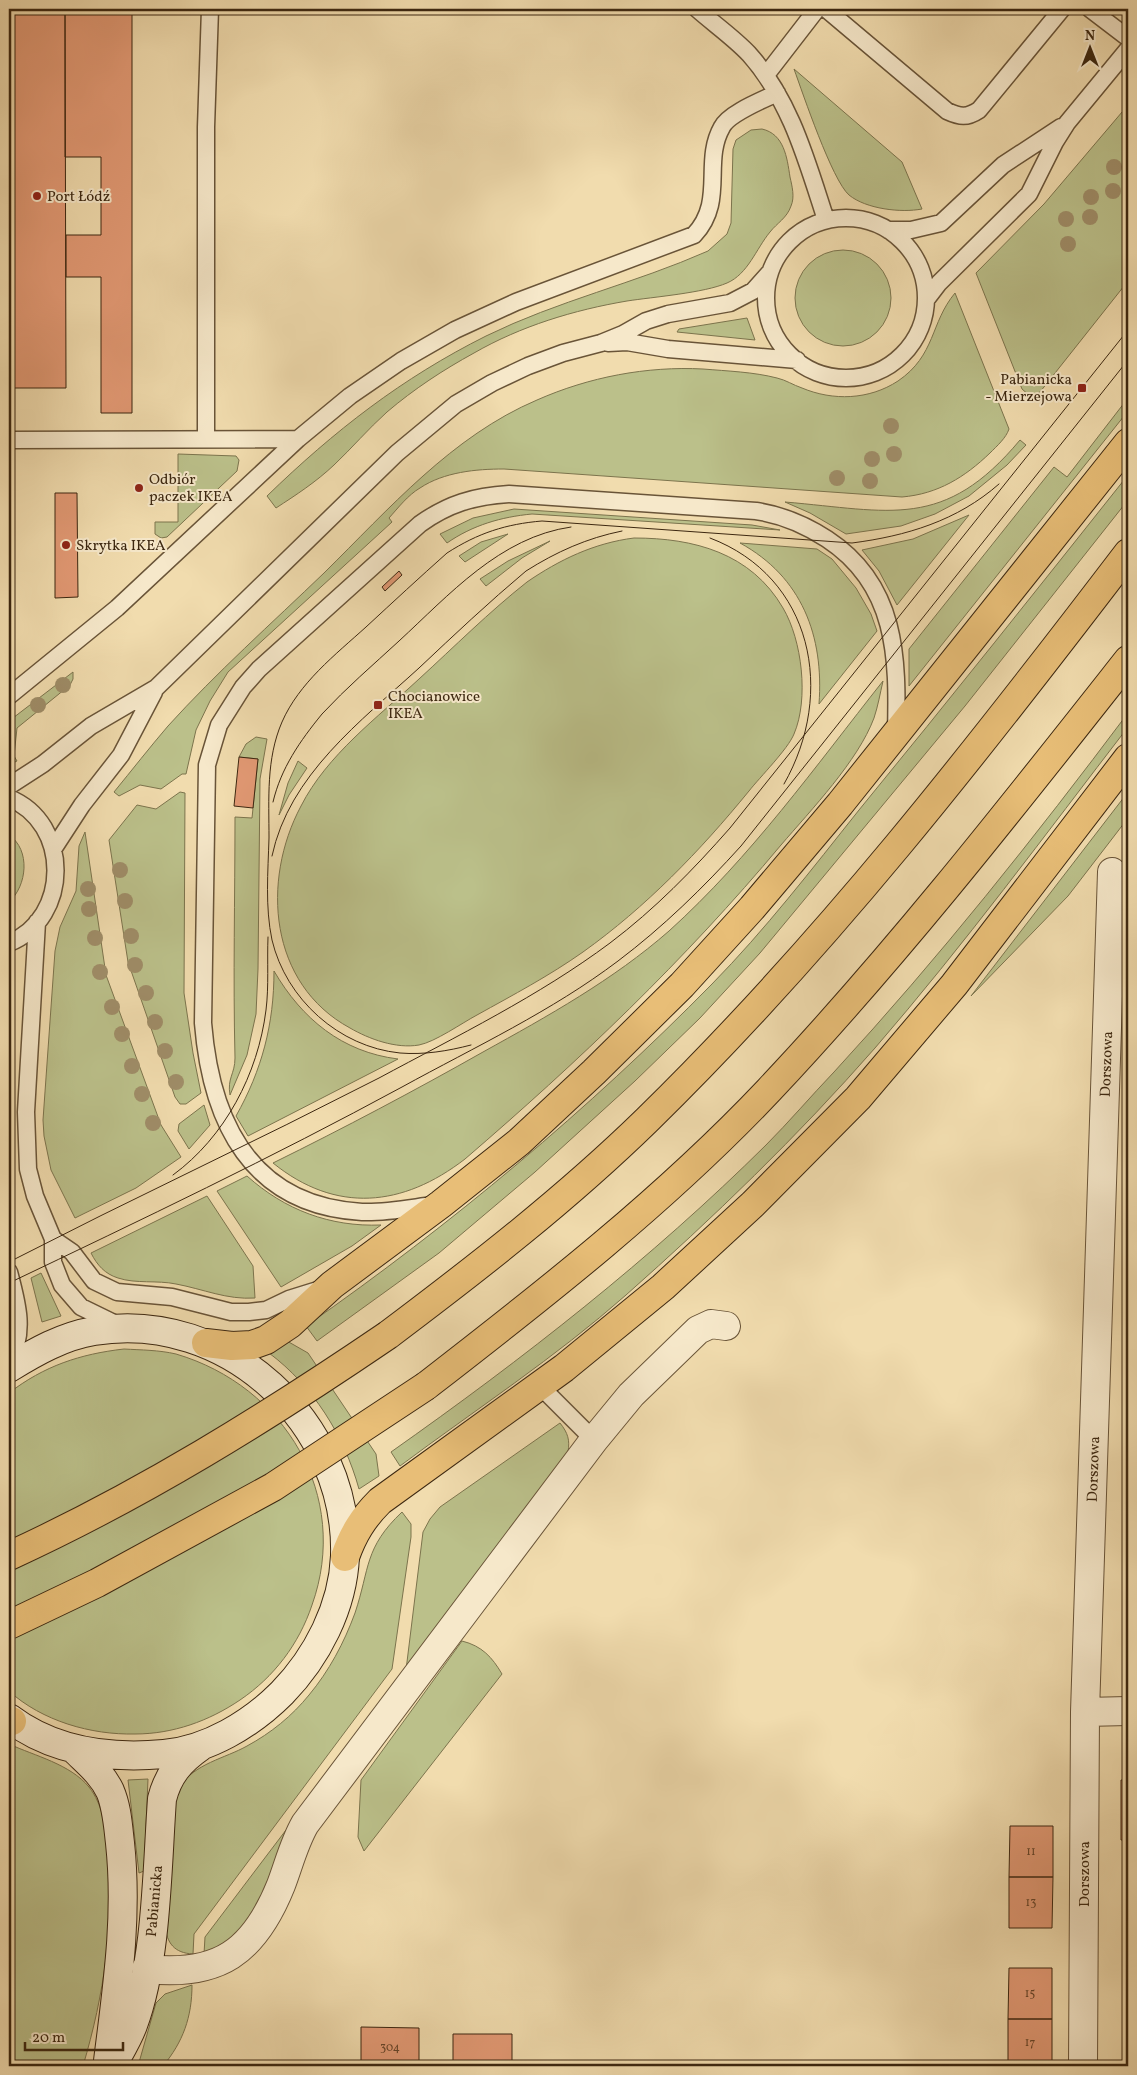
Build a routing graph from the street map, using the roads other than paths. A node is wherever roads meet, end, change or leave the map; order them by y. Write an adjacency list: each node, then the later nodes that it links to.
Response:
1 (210, 9): 18 (lane)
2 (697, 9): 9 (lane)
3 (817, 9): 9 (lane)
4 (826, 9): 5 (lane)
5 (1062, 9)
6 (1090, 9): 7 (lane)
7 (1128, 38)
8 (1128, 49): 11 (lane)
9 (766, 75): 10 (lane)
10 (777, 93): 12 (lane); 19 (lane)
11 (1067, 123): 13 (lane); 15 (lane)
12 (826, 220): 13 (lane); 14 (lane)
13 (888, 230): 15 (lane)
14 (770, 272): 16 (lane); 17 (lane)
15 (926, 300): 17 (lane)
16 (601, 343): 17 (lane); 24 (lane)
17 (797, 360)
18 (206, 439): 19 (lane); 20 (lane)
19 (298, 439): 25 (lane)
20 (9, 440)
21 (1128, 443): 26 (main road)
22 (1128, 553): 45 (main road, bridge)
23 (1128, 660): 47 (main road, bridge)
24 (156, 688): 28 (lane); 30 (lane)
25 (9, 696)
26 (896, 734): 34 (main road); 34 (lane)
27 (1128, 758): 43 (main road)
28 (9, 786)
29 (9, 798): 30 (lane)
30 (54, 848): 32 (lane)
31 (1112, 872): 48 (street, Dorszowa)
32 (37, 922): 33 (lane); 35 (lane)
33 (9, 943)
34 (441, 1204): 37 (main road)
35 (53, 1239): 37 (lane); 39 (lane)
36 (9, 1272): 41 (lane)
37 (332, 1285): 40 (main road)
38 (726, 1326): 44 (street)
39 (124, 1329): 40 (street); 42 (street)
40 (206, 1344): 46 (street)
41 (9, 1361)
42 (9, 1368)
43 (540, 1386): 44 (lane); 46 (main road)
44 (594, 1440): 53 (street)
45 (9, 1556)
46 (345, 1557): 51 (street)
47 (9, 1625)
48 (1085, 1712): 49 (street); 56 (street, Dorszowa)
49 (1128, 1712)
50 (10, 1720): 52 (street)
51 (203, 1745): 52 (street); 53 (street, Pabianicka)
52 (75, 1750): 54 (street, Pabianicka)
53 (146, 1969): 55 (street, Pabianicka)
54 (107, 2066)
55 (112, 2066)
56 (1083, 2066)

